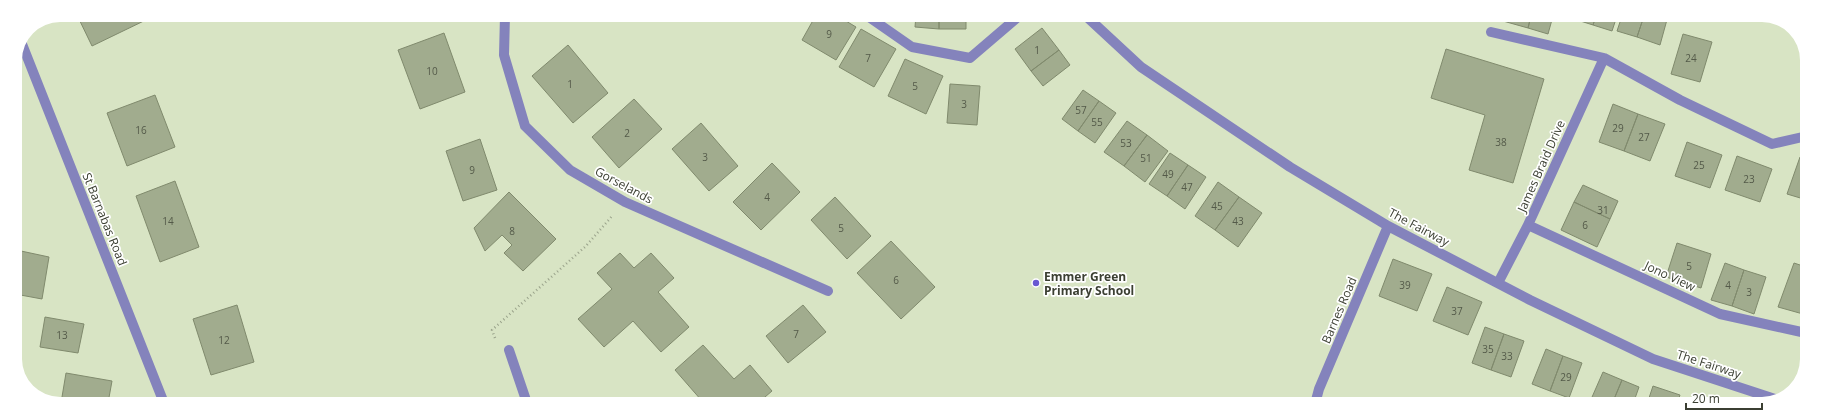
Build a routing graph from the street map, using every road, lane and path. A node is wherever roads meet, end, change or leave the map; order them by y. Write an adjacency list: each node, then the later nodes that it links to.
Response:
1 (505, 22): 9 (street, Gorselands)
2 (876, 22): 3 (street)
3 (1012, 22)
4 (1092, 22): 10 (street, The Fairway)
5 (1491, 32): 7 (street)
6 (24, 49): 18 (street, St Barnabas Road)
7 (1604, 58): 8 (street); 11 (street, James Braid Drive)
8 (1800, 138)
9 (625, 202): 13 (street, Gorselands); 15 (path)
10 (1388, 226): 12 (street, The Fairway); 20 (street, Barnes Road)
11 (1528, 226): 12 (street, James Braid Drive); 14 (street, Jono View)
12 (1498, 283): 17 (street, The Fairway)
13 (828, 291)
14 (1800, 332)
15 (497, 345)
16 (510, 350): 19 (street)
17 (1767, 396)
18 (162, 397)
19 (525, 397)
20 (1317, 397)

